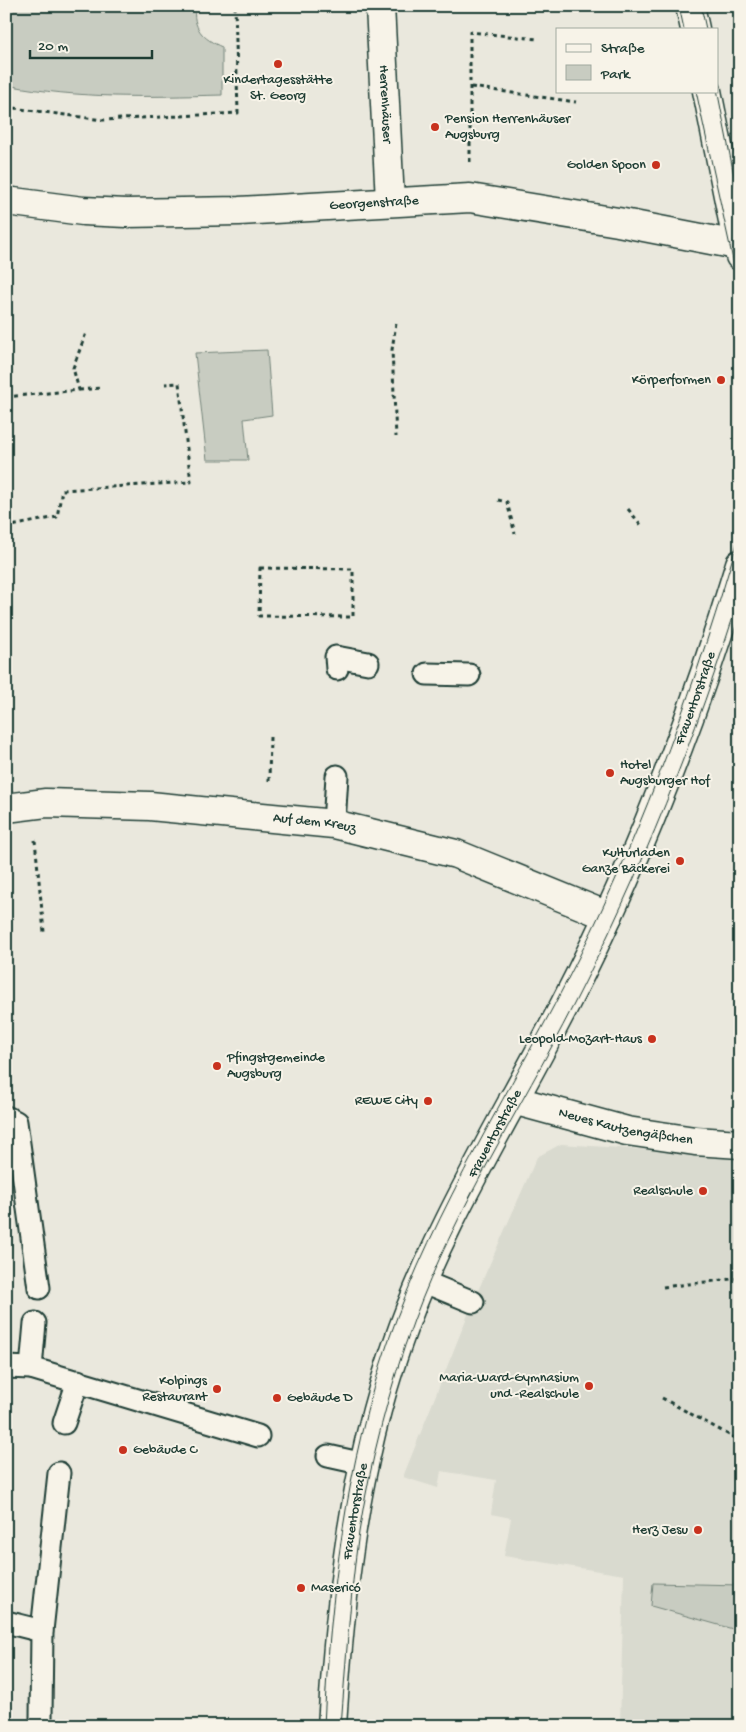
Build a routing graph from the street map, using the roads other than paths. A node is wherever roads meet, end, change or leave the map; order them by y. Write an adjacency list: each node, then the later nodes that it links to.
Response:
1 (380, 6): 6 (street, Herrenhäuser)
2 (690, 6): 3 (street)
3 (694, 28)
4 (707, 92): 7 (street)
5 (6, 201): 6 (street, Georgenstraße)
6 (390, 201): 7 (street, Georgenstraße)
7 (738, 250)
8 (740, 564): 16 (street, Frauentorstraße)
9 (368, 663): 10 (lane)
10 (336, 669)
11 (427, 674): 12 (lane)
12 (469, 675)
13 (338, 776): 15 (lane)
14 (19, 806): 15 (street, Auf dem Kreuz)
15 (334, 824): 16 (street, Auf dem Kreuz)
16 (608, 916): 17 (street, Frauentorstraße)
17 (513, 1100): 19 (street, Neues Kautzengäßchen); 20 (street, Frauentorstraße)
18 (6, 1117): 21 (lane)
19 (740, 1144)
20 (422, 1281): 22 (lane); 30 (street, Frauentorstraße)
21 (39, 1288)
22 (473, 1302)
23 (35, 1323): 25 (lane)
24 (6, 1367): 25 (lane)
25 (31, 1368): 26 (lane)
26 (78, 1381): 27 (lane); 28 (lane)
27 (64, 1423)
28 (258, 1436)
29 (328, 1456): 30 (lane)
30 (364, 1464): 35 (street, Frauentorstraße)
31 (59, 1472): 33 (lane)
32 (6, 1622): 33 (lane)
33 (42, 1631): 34 (lane)
34 (41, 1718)
35 (332, 1726)

